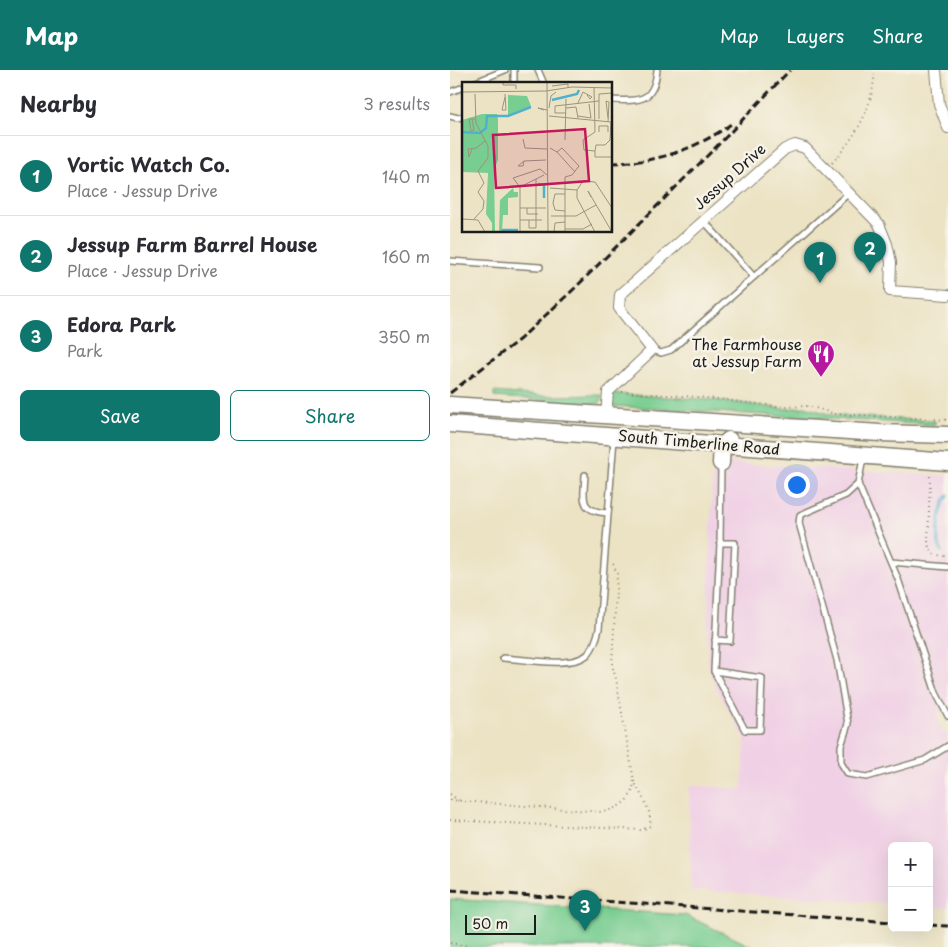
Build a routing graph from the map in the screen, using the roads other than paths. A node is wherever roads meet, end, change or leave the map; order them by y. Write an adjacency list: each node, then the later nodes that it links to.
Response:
1 (505, 70): 5 (lane)
2 (538, 70): 6 (lane)
3 (657, 70): 9 (lane)
4 (936, 70): 10 (street)
5 (476, 82)
6 (543, 82)
7 (462, 88): 8 (lane)
8 (450, 92)
9 (612, 100)
10 (948, 128)
11 (849, 193): 12 (street, Jessup Drive); 15 (lane); 16 (street, Jessup Drive)
12 (704, 220): 15 (lane); 17 (street, Jessup Drive)
13 (450, 262): 14 (lane)
14 (540, 268)
15 (754, 277): 17 (lane)
16 (948, 295)
17 (652, 350): 19 (street)
18 (450, 405): 19 (main road, South Timberline Road)
19 (606, 416): 21 (main road, South Timberline Road)
20 (450, 424): 23 (main road, South Timberline Road)
21 (880, 433): 22 (main road, South Timberline Road); 24 (main road)
22 (948, 435)
23 (614, 436): 24 (main road, South Timberline Road); 31 (lane)
24 (722, 446): 26 (main road, South Timberline Road); 28 (main road)
25 (948, 451): 26 (main road)
26 (858, 455): 27 (main road, South Timberline Road); 30 (lane)
27 (948, 462)
28 (721, 463): 32 (lane)
29 (585, 474): 31 (lane)
30 (858, 484): 33 (lane); 39 (lane)
31 (608, 513): 36 (lane)
32 (720, 542): 35 (lane); 35 (lane)
33 (891, 562): 34 (lane); 38 (lane)
34 (948, 567)
35 (715, 640): 37 (lane)
36 (503, 658)
37 (714, 670): 37 (lane)
38 (948, 716)
39 (948, 746)

